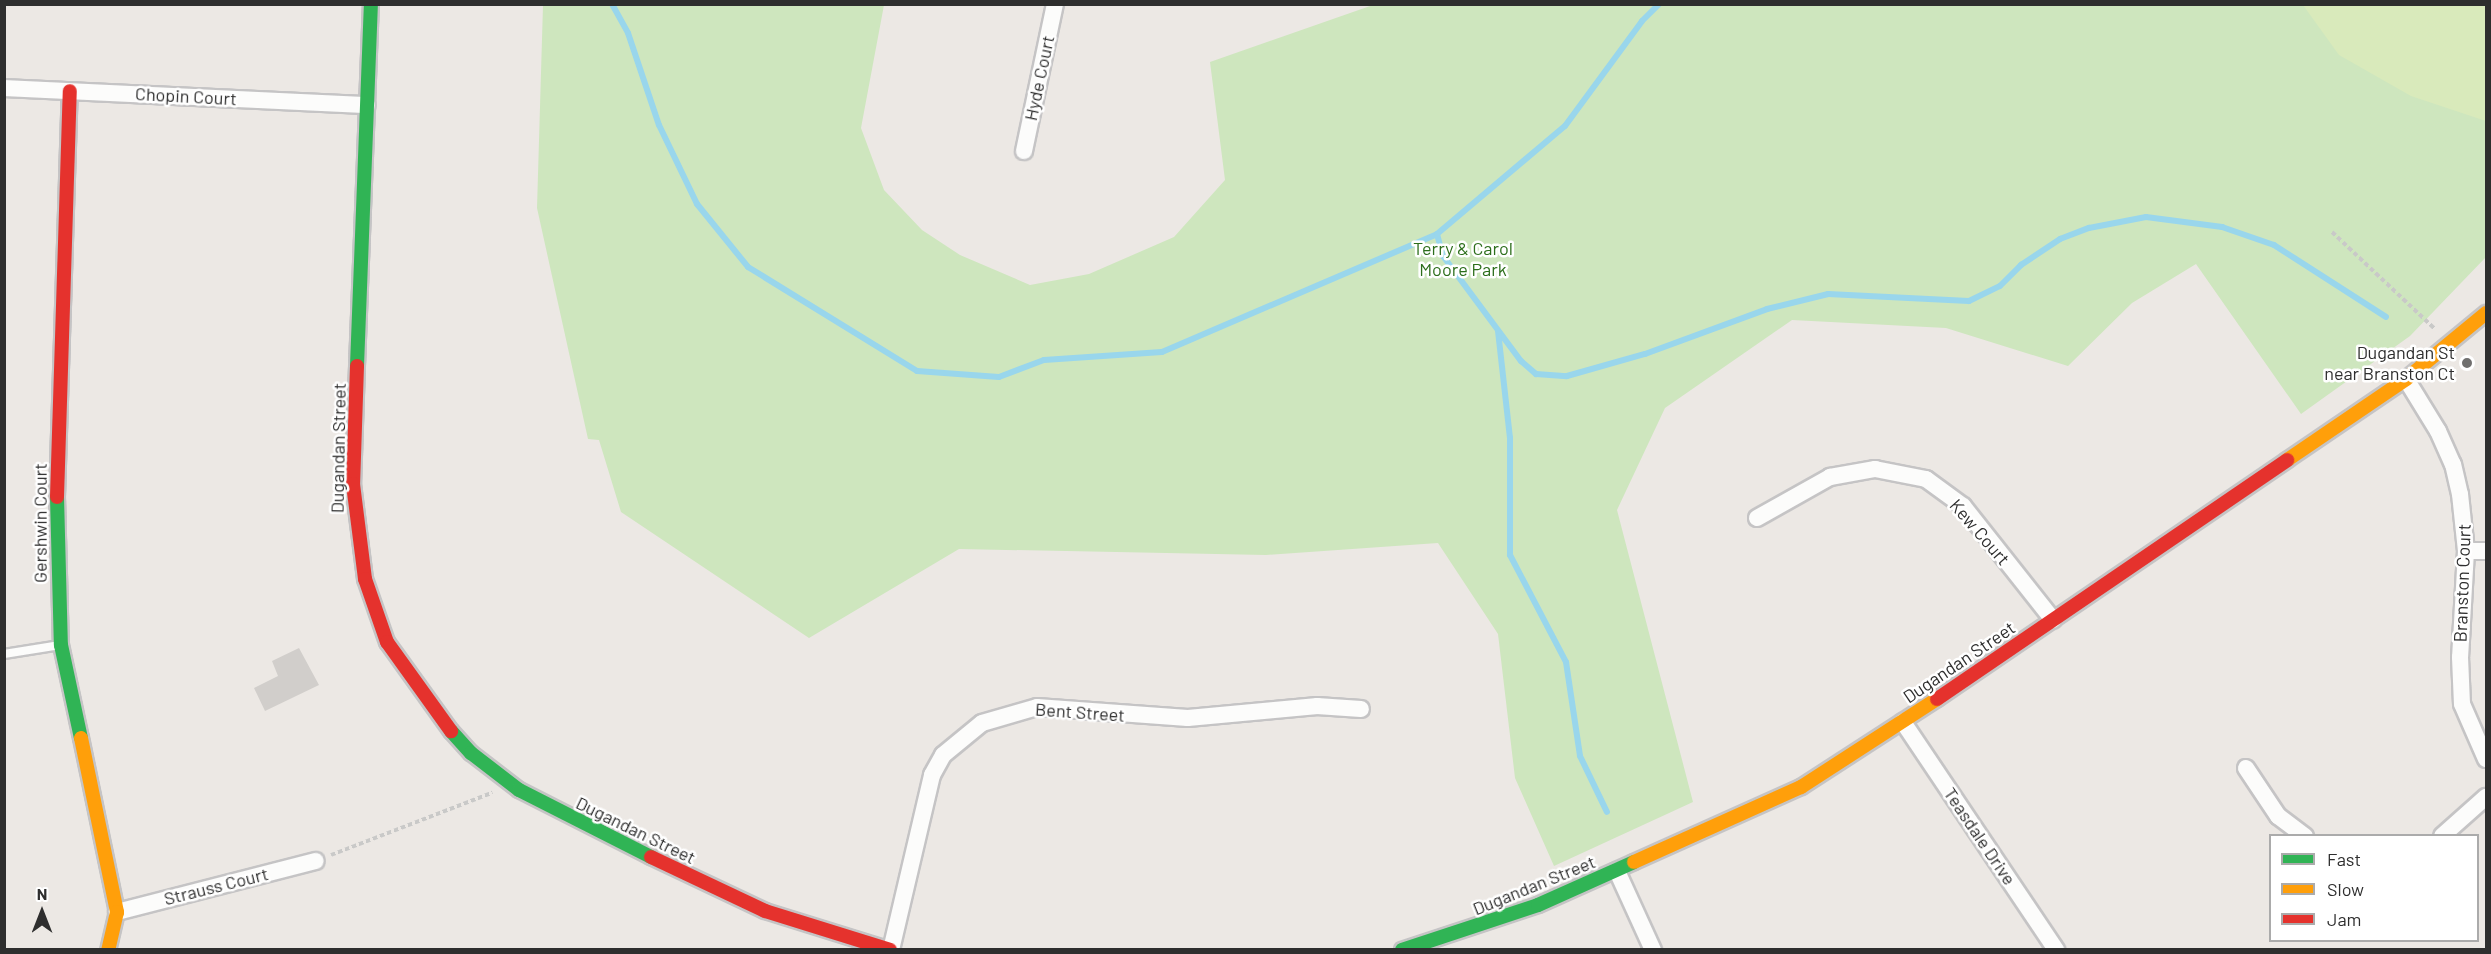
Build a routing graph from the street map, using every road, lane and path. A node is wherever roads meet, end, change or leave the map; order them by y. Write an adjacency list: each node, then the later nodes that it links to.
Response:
1 (371, 4): 5 (street, Dugandan Street)
2 (1054, 4): 6 (street, Hyde Court)
3 (4, 88): 4 (street, Chopin Court)
4 (70, 91): 5 (street, Chopin Court); 15 (street, Gershwin Court)
5 (367, 105): 21 (street, Dugandan Street)
6 (1024, 151)
7 (2332, 232): 9 (path)
8 (2487, 313): 10 (street, Dugandan Street)
9 (2434, 328)
10 (2406, 380): 12 (street, Branston Court); 14 (street, Dugandan Street)
11 (1756, 518): 14 (street, Kew Court)
12 (2466, 551): 13 (street); 19 (street, Branston Court)
13 (2487, 551)
14 (2053, 620): 18 (street, Dugandan Street)
15 (61, 645): 16 (lane); 27 (street, Gershwin Court)
16 (4, 654)
17 (1361, 709): 29 (street, Bent Street)
18 (1904, 722): 26 (street, Dugandan Street); 32 (street, Teasdale Drive)
19 (2487, 759)
20 (2246, 768): 23 (street)
21 (512, 785): 25 (path); 29 (street, Dugandan Street)
22 (2487, 798): 24 (street)
23 (2302, 834)
24 (2444, 834)
25 (316, 861): 27 (street, Strauss Court)
26 (1617, 871): 30 (street, Dugandan Street); 31 (street)
27 (117, 912): 28 (street, Gershwin Court)
28 (108, 950)
29 (891, 950)
30 (1402, 950)
31 (1653, 950)
32 (2056, 950)

